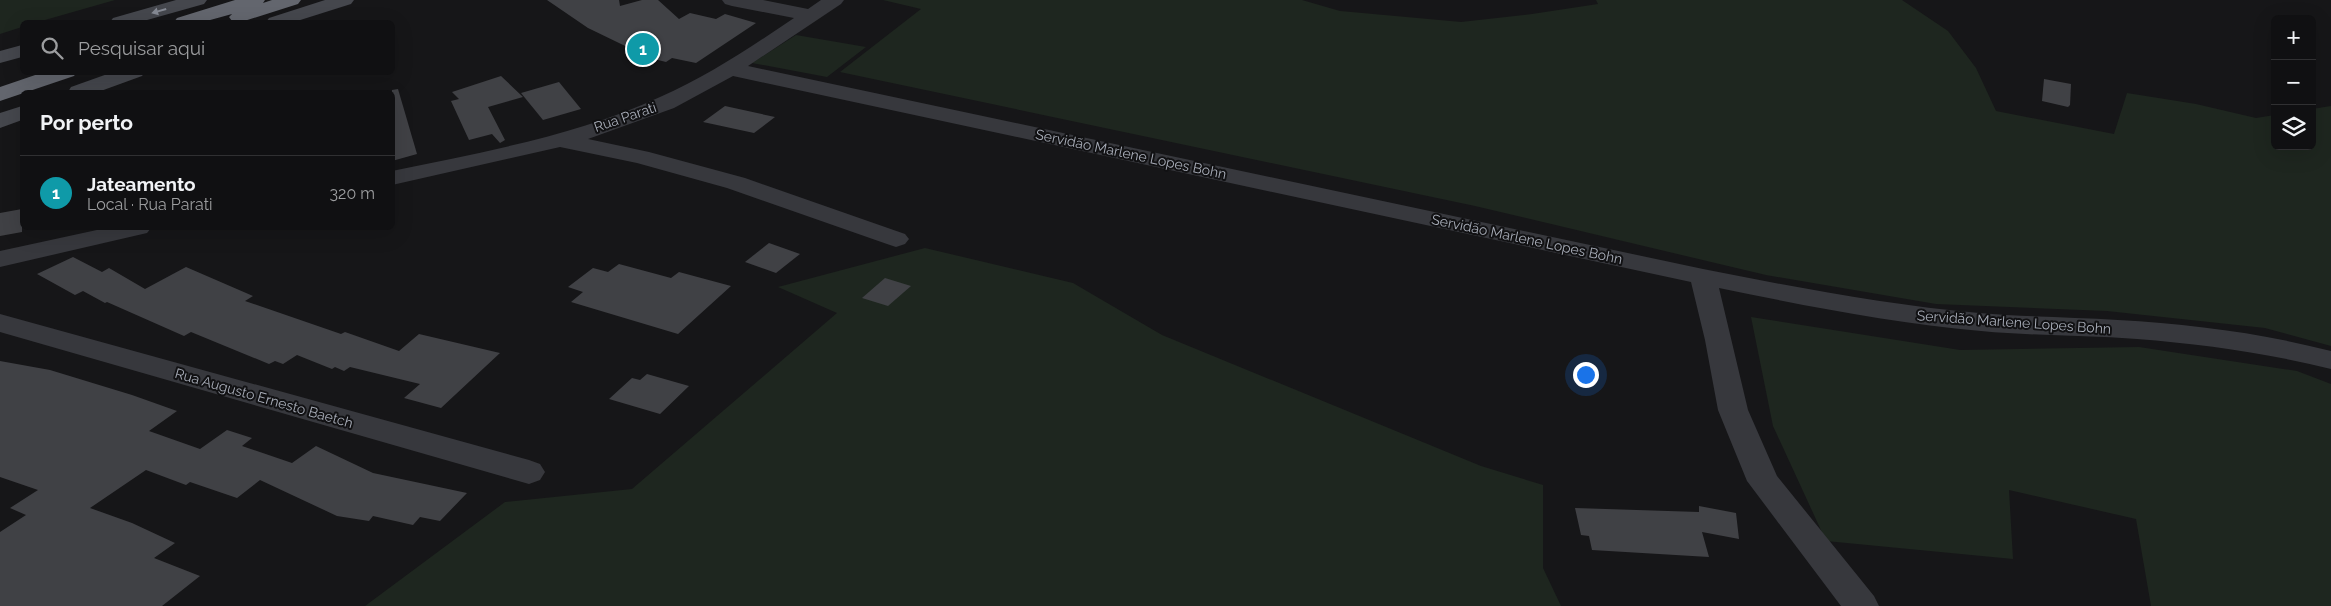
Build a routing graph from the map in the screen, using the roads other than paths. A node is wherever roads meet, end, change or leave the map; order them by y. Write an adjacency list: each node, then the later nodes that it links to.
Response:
1 (197, 0): 8 (main road, one-way to 8)
2 (255, 0): 9 (highway)
3 (291, 0): 10 (highway)
4 (344, 0): 11 (main road)
5 (732, 0): 7 (street)
6 (834, 0): 7 (street, Rua Parati)
7 (811, 15): 14 (street, Rua Parati)
8 (127, 20)
9 (190, 20)
10 (227, 20)
11 (282, 20)
12 (20, 52): 13 (main road)
13 (0, 57)
14 (730, 68): 23 (street, Rua Parati); 28 (street, Servidão Marlene Lopes Bohn)
15 (20, 75): 18 (highway)
16 (58, 75): 20 (highway)
17 (127, 75): 19 (main road)
18 (0, 81)
19 (85, 90)
20 (0, 94)
21 (20, 114): 22 (main road)
22 (0, 121)
23 (558, 139): 24 (street, Rua Parati); 26 (street)
24 (395, 177)
25 (129, 230): 27 (street)
26 (896, 239)
27 (0, 259)
28 (1703, 277): 30 (street, Servidão Marlene Lopes Bohn); 32 (street)
29 (0, 323): 31 (street, Rua Augusto Ernesto Baetch)
30 (2331, 360)
31 (529, 472)
32 (1861, 606)

